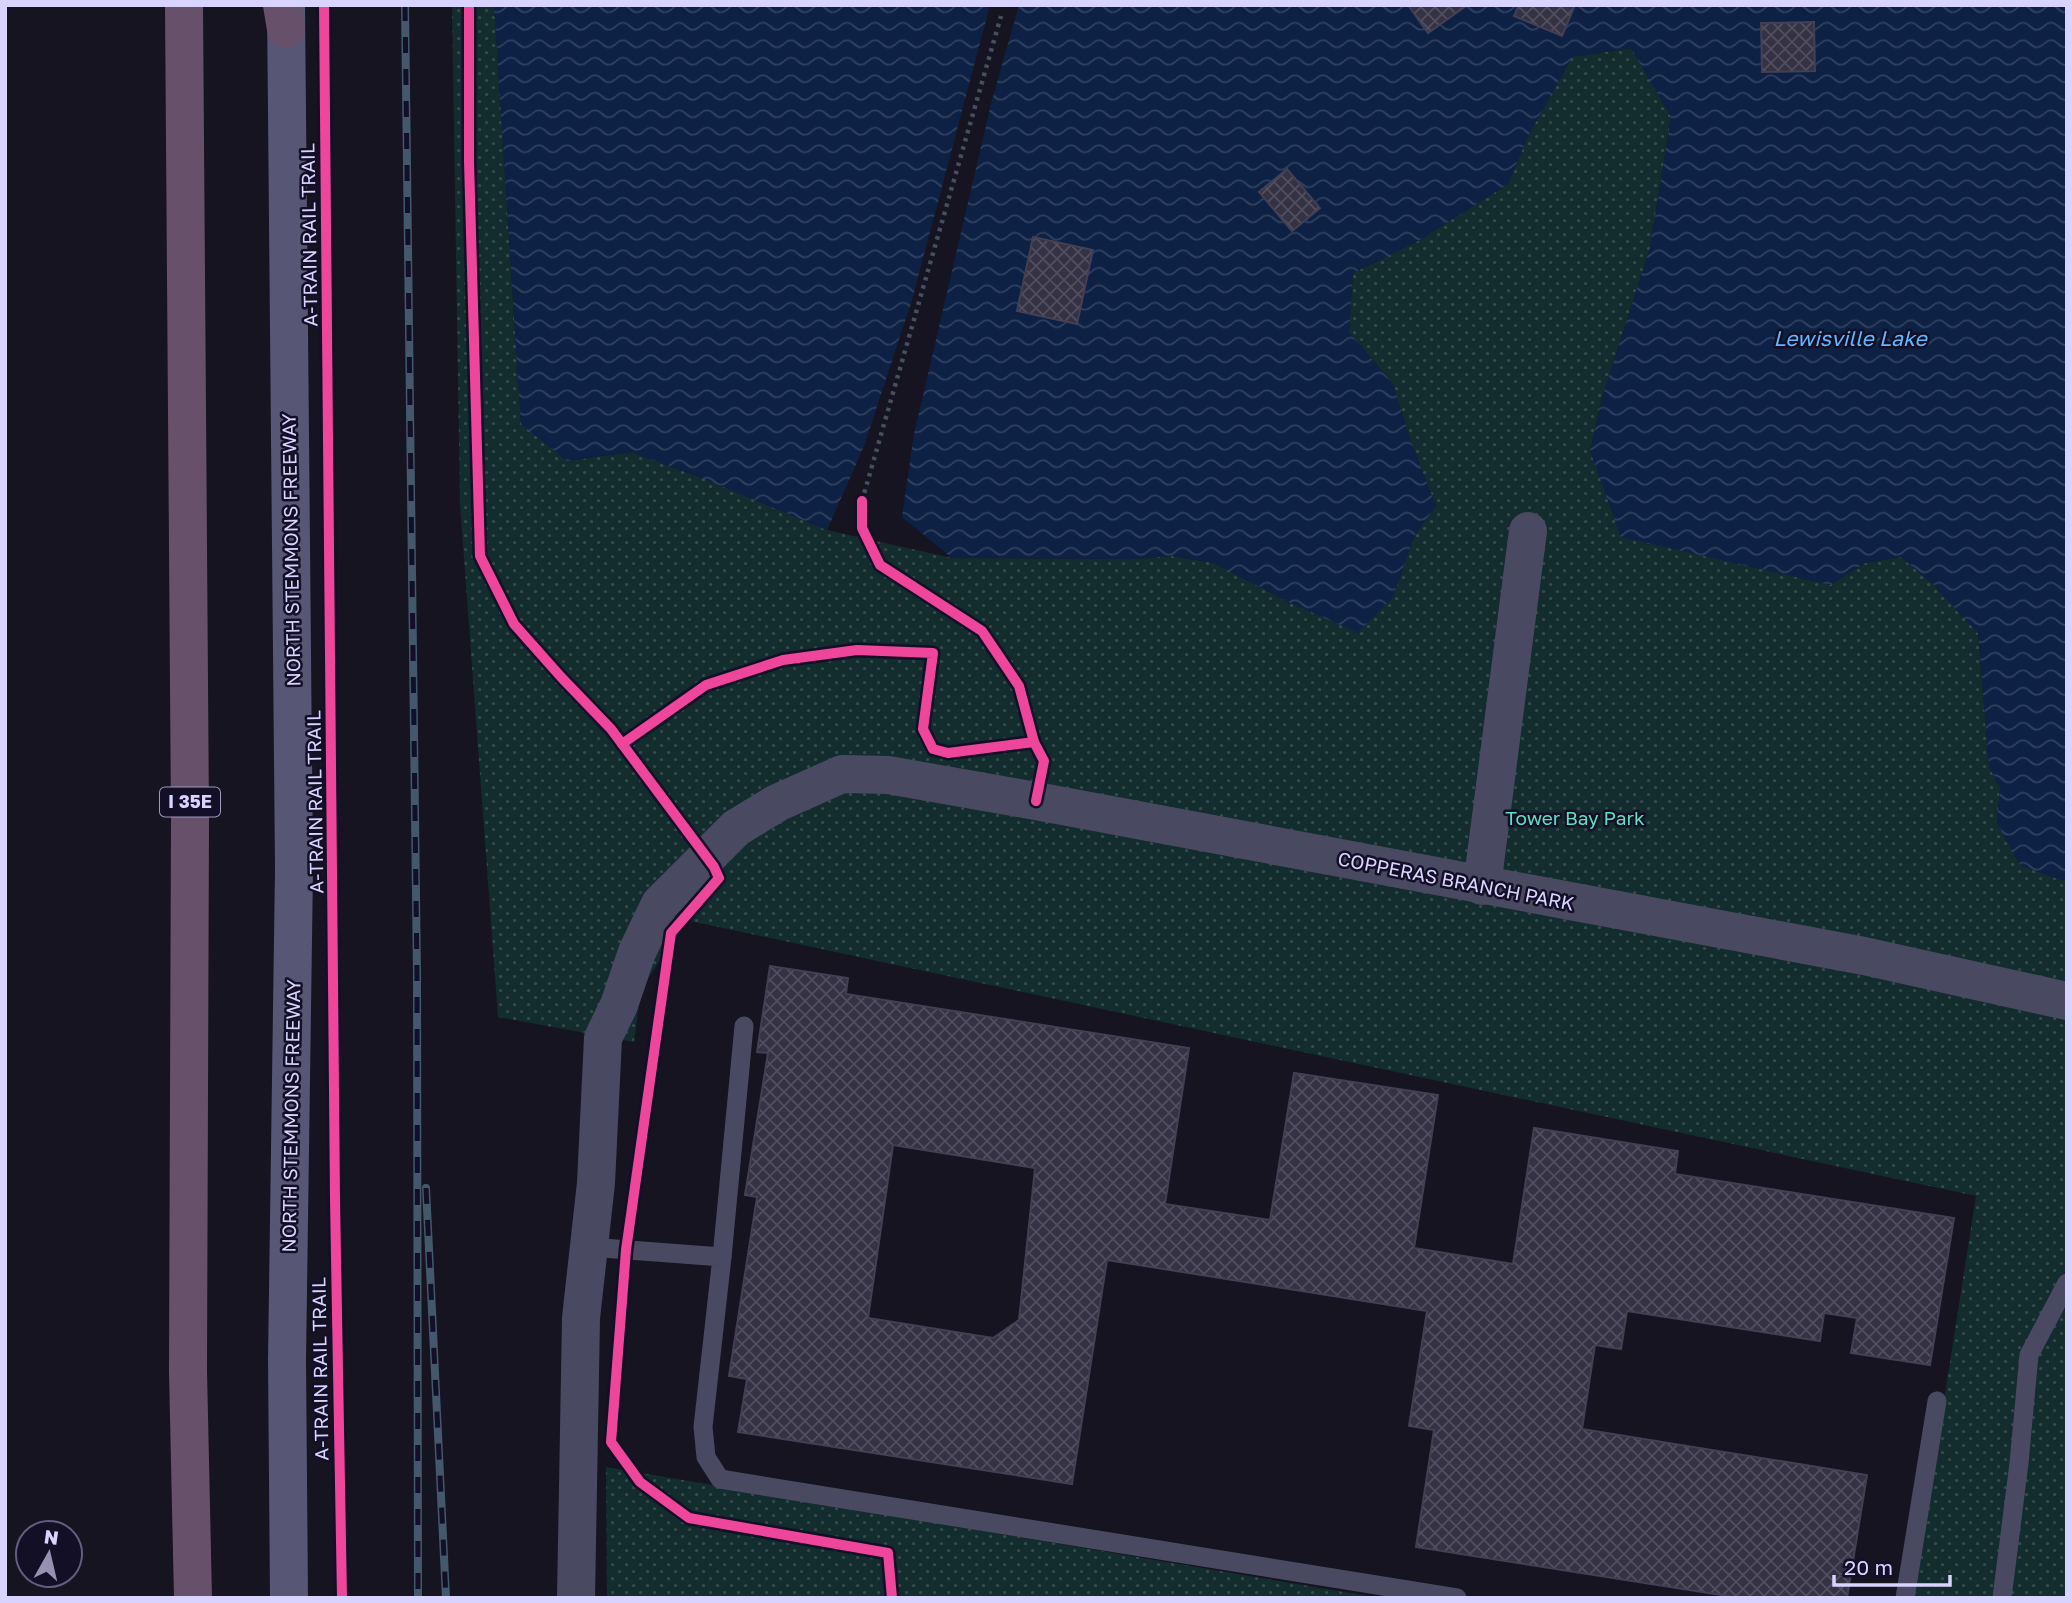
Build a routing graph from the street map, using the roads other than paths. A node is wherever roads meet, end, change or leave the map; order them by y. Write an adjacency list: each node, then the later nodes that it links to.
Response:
1 (184, 5): 11 (highway, I 35E)
2 (285, 13): 12 (main road, NORTH STEMMONS FREEWAY)
3 (1528, 531): 4 (street)
4 (1482, 886): 5 (street, COPPERAS BRANCH PARK); 7 (street, COPPERAS BRANCH PARK)
5 (2067, 1001)
6 (744, 1026): 8 (lane)
7 (589, 1247): 8 (lane); 13 (street)
8 (722, 1257): 14 (lane)
9 (2067, 1283): 16 (lane)
10 (1937, 1401): 15 (lane)
11 (193, 1598)
12 (289, 1598)
13 (576, 1598)
14 (1457, 1598)
15 (1905, 1598)
16 (2001, 1598)

